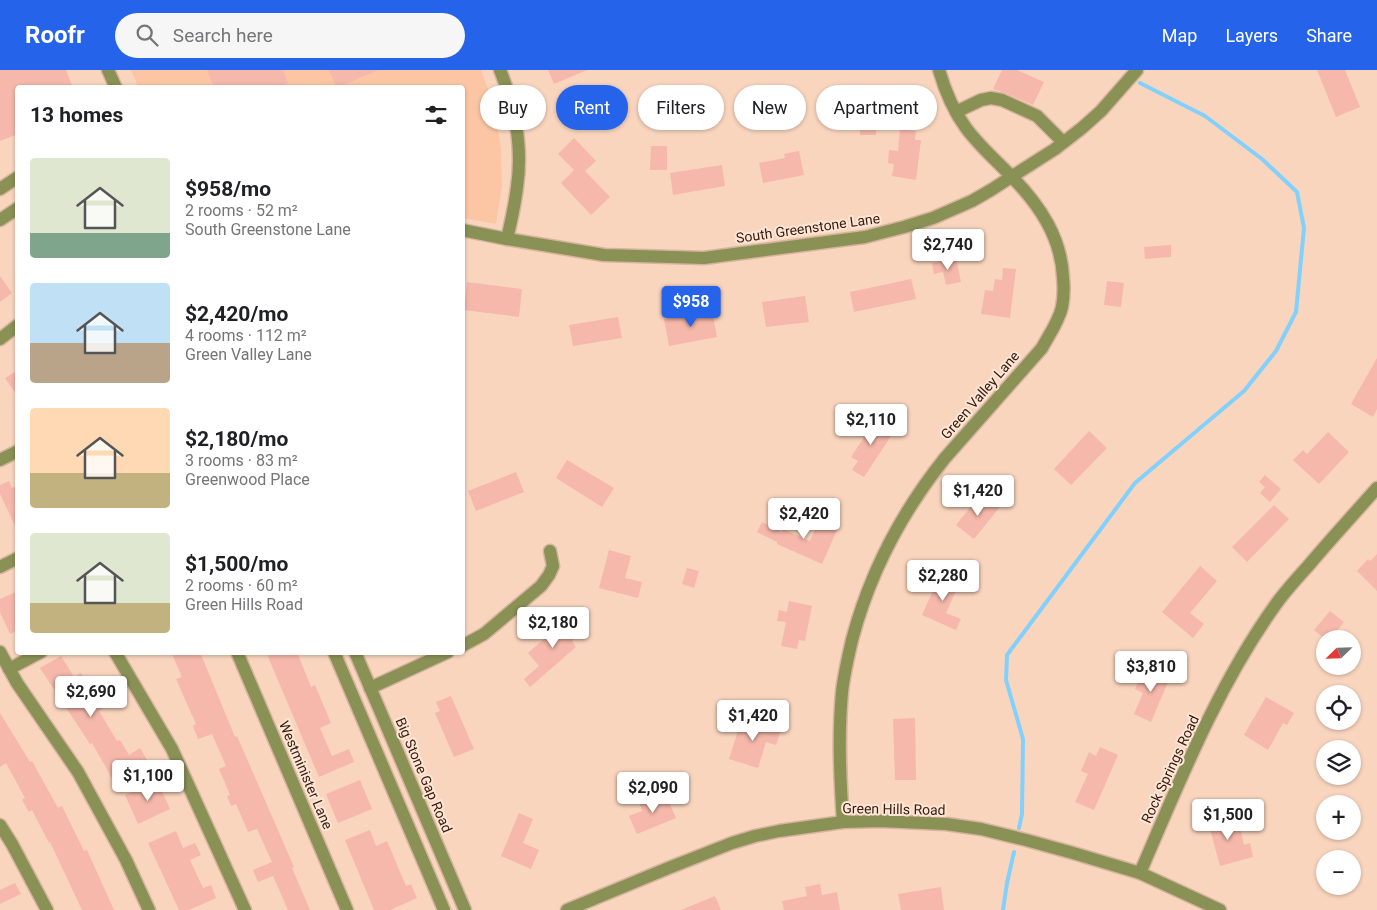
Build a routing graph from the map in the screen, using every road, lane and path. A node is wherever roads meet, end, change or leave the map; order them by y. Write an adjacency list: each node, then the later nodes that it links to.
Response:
1 (108, 70): 5 (street)
2 (500, 70): 14 (street)
3 (938, 70): 6 (street, Green Valley Lane)
4 (1137, 70): 7 (street, South Greenstone Lane)
5 (115, 85)
6 (956, 112): 7 (street); 8 (street, Green Valley Lane)
7 (1063, 142): 8 (street, South Greenstone Lane)
8 (1013, 177): 14 (street, South Greenstone Lane); 33 (street, Green Valley Lane)
9 (15, 179): 10 (street)
10 (0, 189)
11 (15, 210): 12 (street)
12 (0, 220)
13 (465, 231): 14 (street, South Greenstone Lane)
14 (507, 240)
15 (15, 327): 16 (street)
16 (0, 339)
17 (15, 452): 18 (street)
18 (0, 460)
19 (1377, 488): 35 (street, Rock Springs Road)
20 (550, 551): 23 (street)
21 (15, 560): 22 (street)
22 (0, 567)
23 (465, 644)
24 (0, 652): 31 (street)
25 (36, 655): 31 (street)
26 (117, 655): 38 (street)
27 (238, 655): 39 (street, Westminister Lane)
28 (335, 655): 40 (street)
29 (357, 655): 32 (street, Big Stone Gap Road)
30 (442, 655): 32 (street)
31 (9, 669): 37 (street)
32 (370, 688): 41 (street, Big Stone Gap Road)
33 (843, 822): 35 (street, Green Hills Road); 42 (street, Green Hills Road)
34 (0, 825): 36 (street)
35 (1140, 873): 43 (street, Green Hills Road)
36 (47, 910)
37 (149, 910)
38 (245, 910)
39 (347, 910)
40 (444, 910)
41 (465, 910)
42 (568, 910)
43 (1220, 910)

